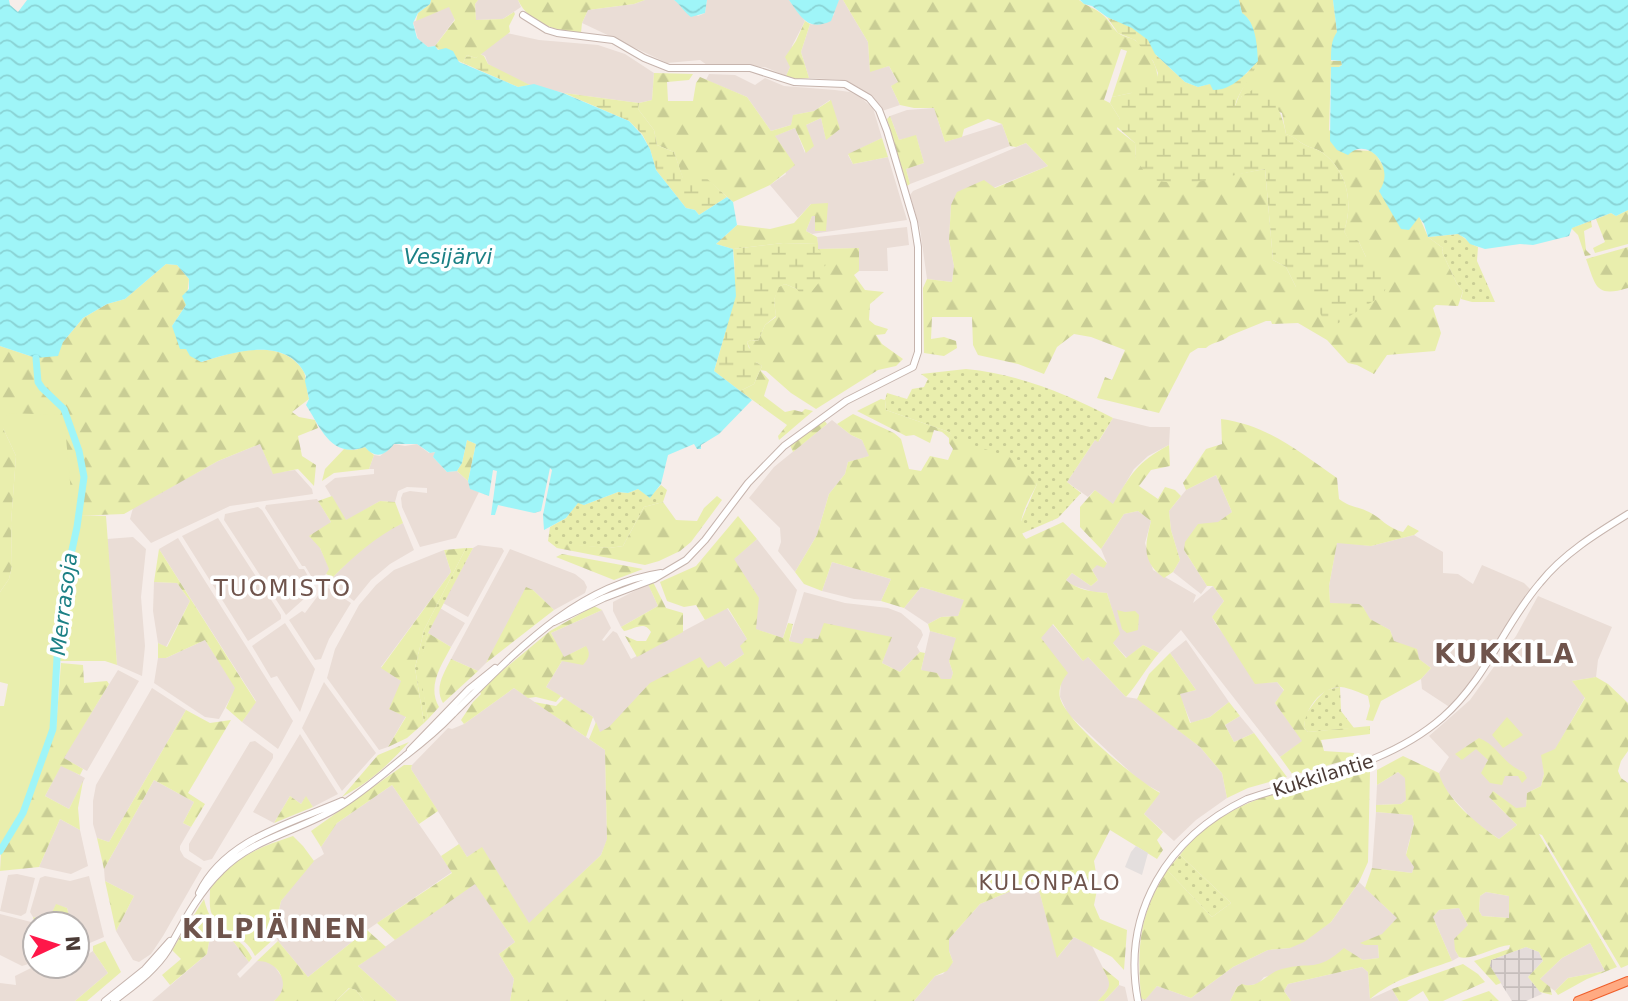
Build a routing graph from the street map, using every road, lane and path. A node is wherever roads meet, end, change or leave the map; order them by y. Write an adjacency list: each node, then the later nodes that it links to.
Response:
1 (523, 15): 3 (street)
2 (1628, 514): 7 (street, Kukkilantie)
3 (173, 937): 5 (street); 6 (street)
4 (1628, 981): 8 (highway)
5 (105, 1001)
6 (114, 1001)
7 (1138, 1001)
8 (1578, 1001)

